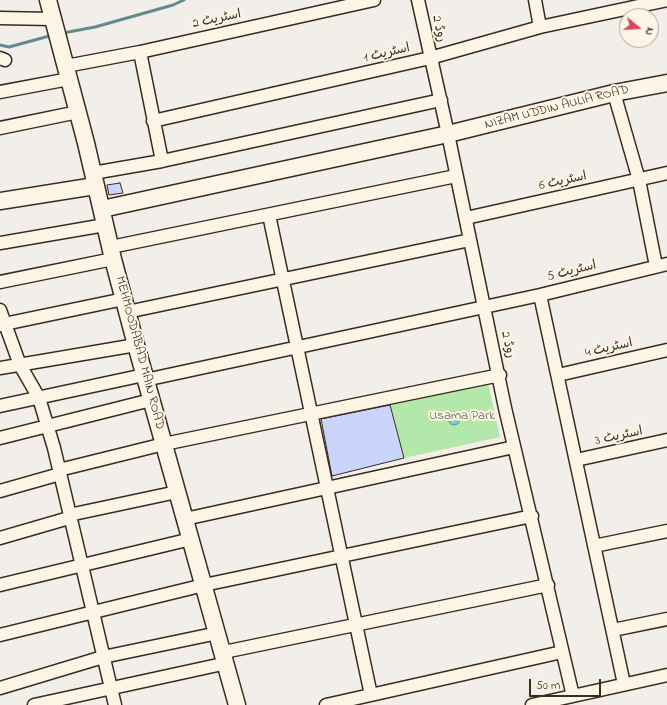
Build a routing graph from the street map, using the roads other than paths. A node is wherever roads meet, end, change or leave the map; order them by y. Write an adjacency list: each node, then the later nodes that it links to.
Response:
1 (50, 0): 7 (main road, MEHMOODABAD MAIN ROAD)
2 (374, 0): 9 (street, اسٹریٹ 2)
3 (418, 0): 10 (street, روڈ 2)
4 (535, 0): 8 (street)
5 (667, 0): 8 (street, اسٹریٹ 1)
6 (0, 18): 7 (street)
7 (53, 22): 11 (main road, MEHMOODABAD MAIN ROAD)
8 (540, 27): 10 (street, اسٹریٹ 1)
9 (140, 52): 11 (street, اسٹریٹ 2); 17 (street)
10 (430, 58): 15 (street, روڈ 2); 17 (street, اسٹریٹ 1)
11 (66, 68): 13 (street, اسٹریٹ 2); 16 (main road, MEHMOODABAD MAIN ROAD)
12 (667, 83): 14 (main road, NIZAM UDDIN AULIA ROAD)
13 (0, 92)
14 (614, 93): 19 (main road, NIZAM UDDIN AULIA ROAD); 24 (street)
15 (440, 100): 19 (street, روڈ 2); 20 (street)
16 (78, 112): 18 (street); 23 (main road, MEHMOODABAD MAIN ROAD)
17 (153, 121): 20 (street)
18 (0, 128)
19 (448, 134): 22 (street, روڈ 2); 26 (main road, NIZAM UDDIN AULIA ROAD)
20 (162, 161): 23 (street)
21 (667, 173): 24 (street, اسٹریٹ 6)
22 (456, 176): 27 (street); 28 (street, روڈ 2)
23 (94, 180): 25 (main road); 26 (main road, MEHMOODABAD MAIN ROAD)
24 (639, 180): 28 (street, اسٹریٹ 6); 33 (street)
25 (0, 201)
26 (102, 209): 29 (main road, MEHMOODABAD MAIN ROAD)
27 (269, 215): 32 (street); 34 (street)
28 (466, 218): 30 (street, روڈ 2)
29 (105, 225): 31 (street); 32 (main road, MEHMOODABAD MAIN ROAD)
30 (470, 240): 34 (street); 38 (street, روڈ 2)
31 (0, 242)
32 (112, 253): 35 (street); 37 (main road, MEHMOODABAD MAIN ROAD)
33 (662, 265): 36 (street, اسٹریٹ 5)
34 (282, 280): 37 (street); 42 (street)
35 (0, 282)
36 (540, 295): 38 (street, اسٹریٹ 5); 47 (street)
37 (125, 305): 40 (street); 41 (main road, MEHMOODABAD MAIN ROAD)
38 (484, 307): 42 (street, اسٹریٹ 5); 46 (street, روڈ 2)
39 (0, 310): 40 (street)
40 (2, 325): 44 (street)
41 (136, 345): 44 (street); 48 (main road, MEHMOODABAD MAIN ROAD)
42 (298, 348): 48 (street, اسٹریٹ 5); 52 (street)
43 (667, 350): 47 (street, اسٹریٹ 4)
44 (20, 365): 45 (street); 49 (street)
45 (0, 368)
46 (500, 375): 52 (street); 57 (street, روڈ 2)
47 (558, 375): 58 (street)
48 (145, 377): 49 (street, اسٹریٹ 5); 50 (main road, MEHMOODABAD MAIN ROAD)
49 (39, 398): 51 (street, اسٹریٹ 5); 53 (street)
50 (151, 400): 53 (street); 56 (main road, MEHMOODABAD MAIN ROAD)
51 (0, 406)
52 (312, 414): 56 (street); 60 (street)
53 (47, 426): 54 (street); 59 (street)
54 (0, 438)
55 (667, 440): 58 (street, اسٹریٹ 3)
56 (164, 444): 59 (street); 62 (main road, MEHMOODABAD MAIN ROAD)
57 (514, 447): 60 (street); 63 (street, روڈ 2)
58 (576, 460): 69 (street)
59 (60, 472): 61 (street); 64 (street)
60 (328, 488): 65 (street); 70 (street)
61 (0, 491)
62 (177, 492): 64 (street); 65 (main road, MEHMOODABAD MAIN ROAD)
63 (532, 516): 70 (street); 74 (street, روڈ 2)
64 (69, 517): 67 (street); 71 (street)
65 (185, 519): 68 (main road, MEHMOODABAD MAIN ROAD)
66 (667, 531): 69 (street)
67 (0, 538)
68 (191, 539): 71 (street); 73 (main road, MEHMOODABAD MAIN ROAD)
69 (594, 546): 78 (street)
70 (343, 557): 73 (street); 77 (street)
71 (81, 566): 72 (street); 75 (street)
72 (0, 585)
73 (204, 585): 75 (street); 79 (main road, MEHMOODABAD MAIN ROAD)
74 (548, 585): 77 (street); 81 (street, روڈ 2)
75 (92, 611): 80 (street); 82 (street)
76 (667, 619): 78 (street)
77 (356, 625): 83 (street); 88 (street)
78 (613, 630): 85 (street)
79 (218, 633): 82 (street); 83 (main road, MEHMOODABAD MAIN ROAD)
80 (0, 635)
81 (562, 652): 88 (street); 89 (street, روڈ 2)
82 (103, 657): 86 (street); 87 (street)
83 (225, 658): 87 (street); 92 (main road, MEHMOODABAD MAIN ROAD)
84 (667, 675): 85 (street)
85 (624, 684): 89 (street)
86 (0, 688)
87 (110, 688): 90 (street); 91 (street)
88 (371, 695): 93 (street)
89 (573, 696): 94 (street)
90 (34, 705)
91 (115, 705)
92 (237, 705)
93 (326, 705)
94 (532, 705)

